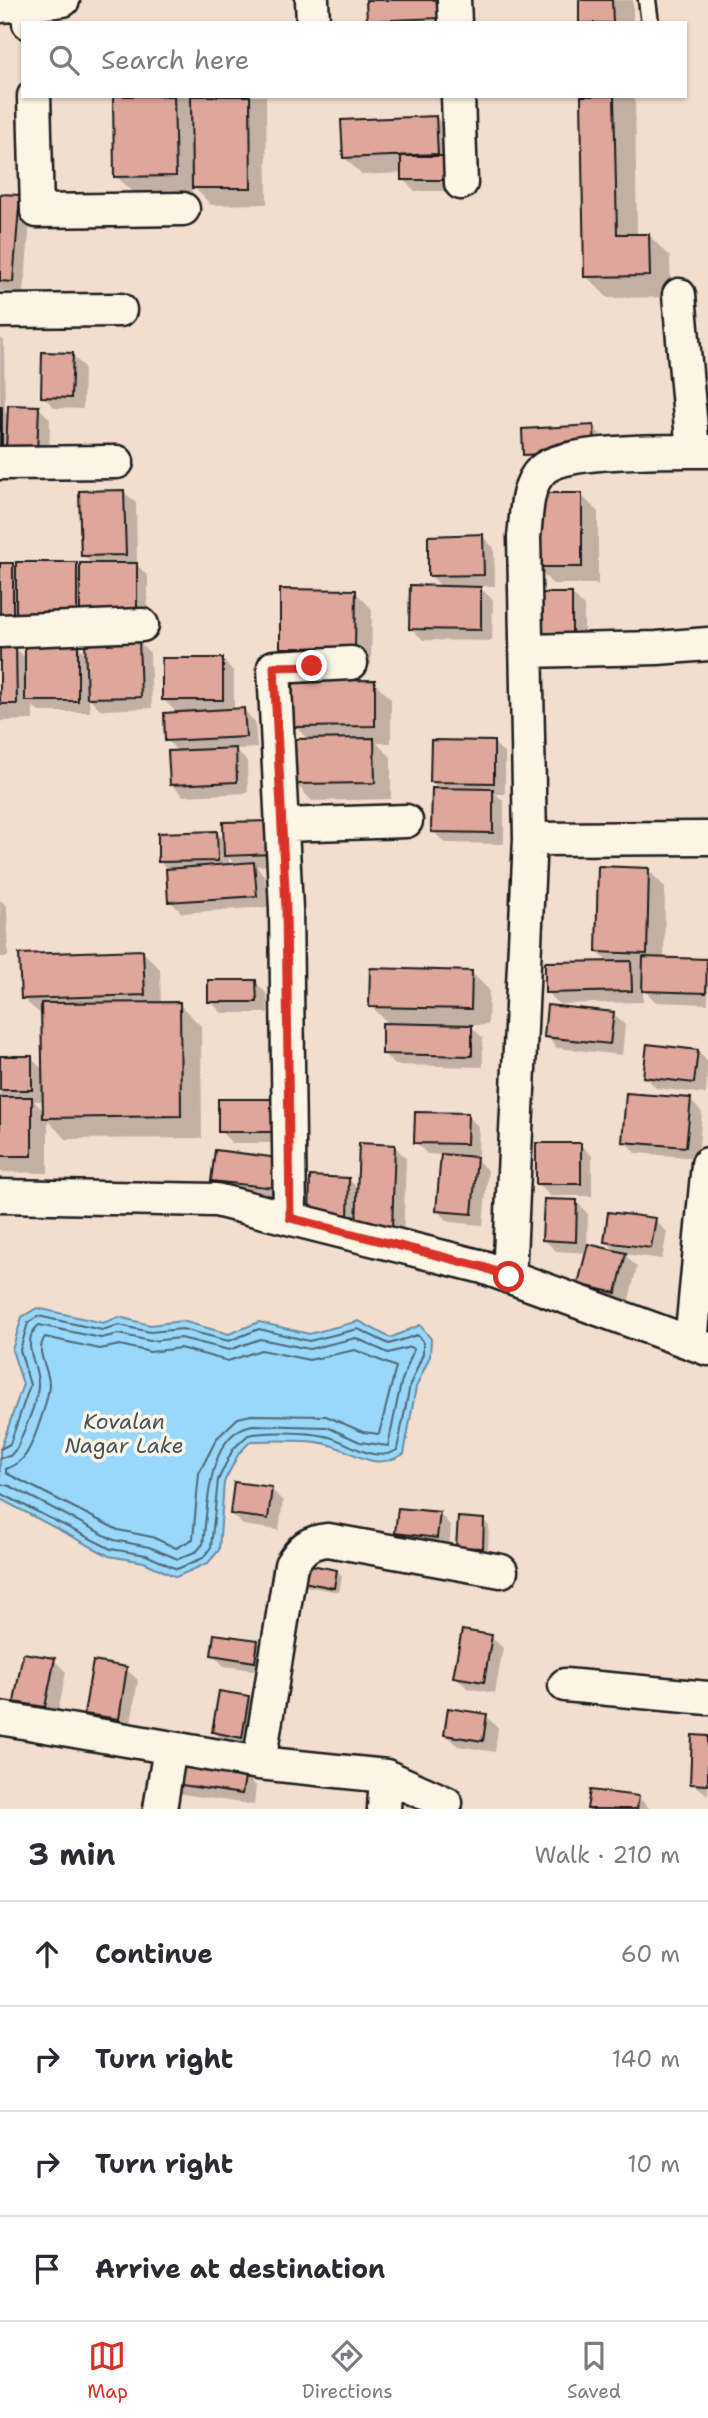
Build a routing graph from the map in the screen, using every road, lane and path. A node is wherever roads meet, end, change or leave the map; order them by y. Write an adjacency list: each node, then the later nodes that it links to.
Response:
1 (63, 0): 5 (street)
2 (312, 0): 6 (street)
3 (454, 0): 7 (street)
4 (647, 0): 8 (lane)
5 (19, 11)
6 (313, 21)
7 (455, 21)
8 (650, 21)
9 (33, 98): 12 (street)
10 (458, 98): 11 (street)
11 (461, 183)
12 (183, 209)
13 (679, 295): 16 (street)
14 (120, 310): 15 (street)
15 (0, 311)
16 (700, 451): 22 (street)
17 (117, 462): 18 (street)
18 (0, 463)
19 (142, 625): 20 (street)
20 (0, 631)
21 (708, 644): 22 (street)
22 (526, 651): 27 (street)
23 (351, 663): 25 (street)
24 (406, 821): 25 (street)
25 (283, 825): 30 (street)
26 (708, 838): 27 (street)
27 (530, 839): 31 (street)
28 (708, 1164): 32 (street)
29 (0, 1196): 30 (street)
30 (290, 1218): 31 (street)
31 (509, 1277): 32 (street)
32 (699, 1346)
33 (501, 1572): 38 (street)
34 (565, 1685): 35 (street)
35 (708, 1698)
36 (0, 1718): 37 (street)
37 (170, 1748): 38 (street); 41 (street)
38 (259, 1763): 39 (street)
39 (386, 1776): 40 (street); 42 (street)
40 (450, 1806)
41 (160, 1809)
42 (384, 1809)

